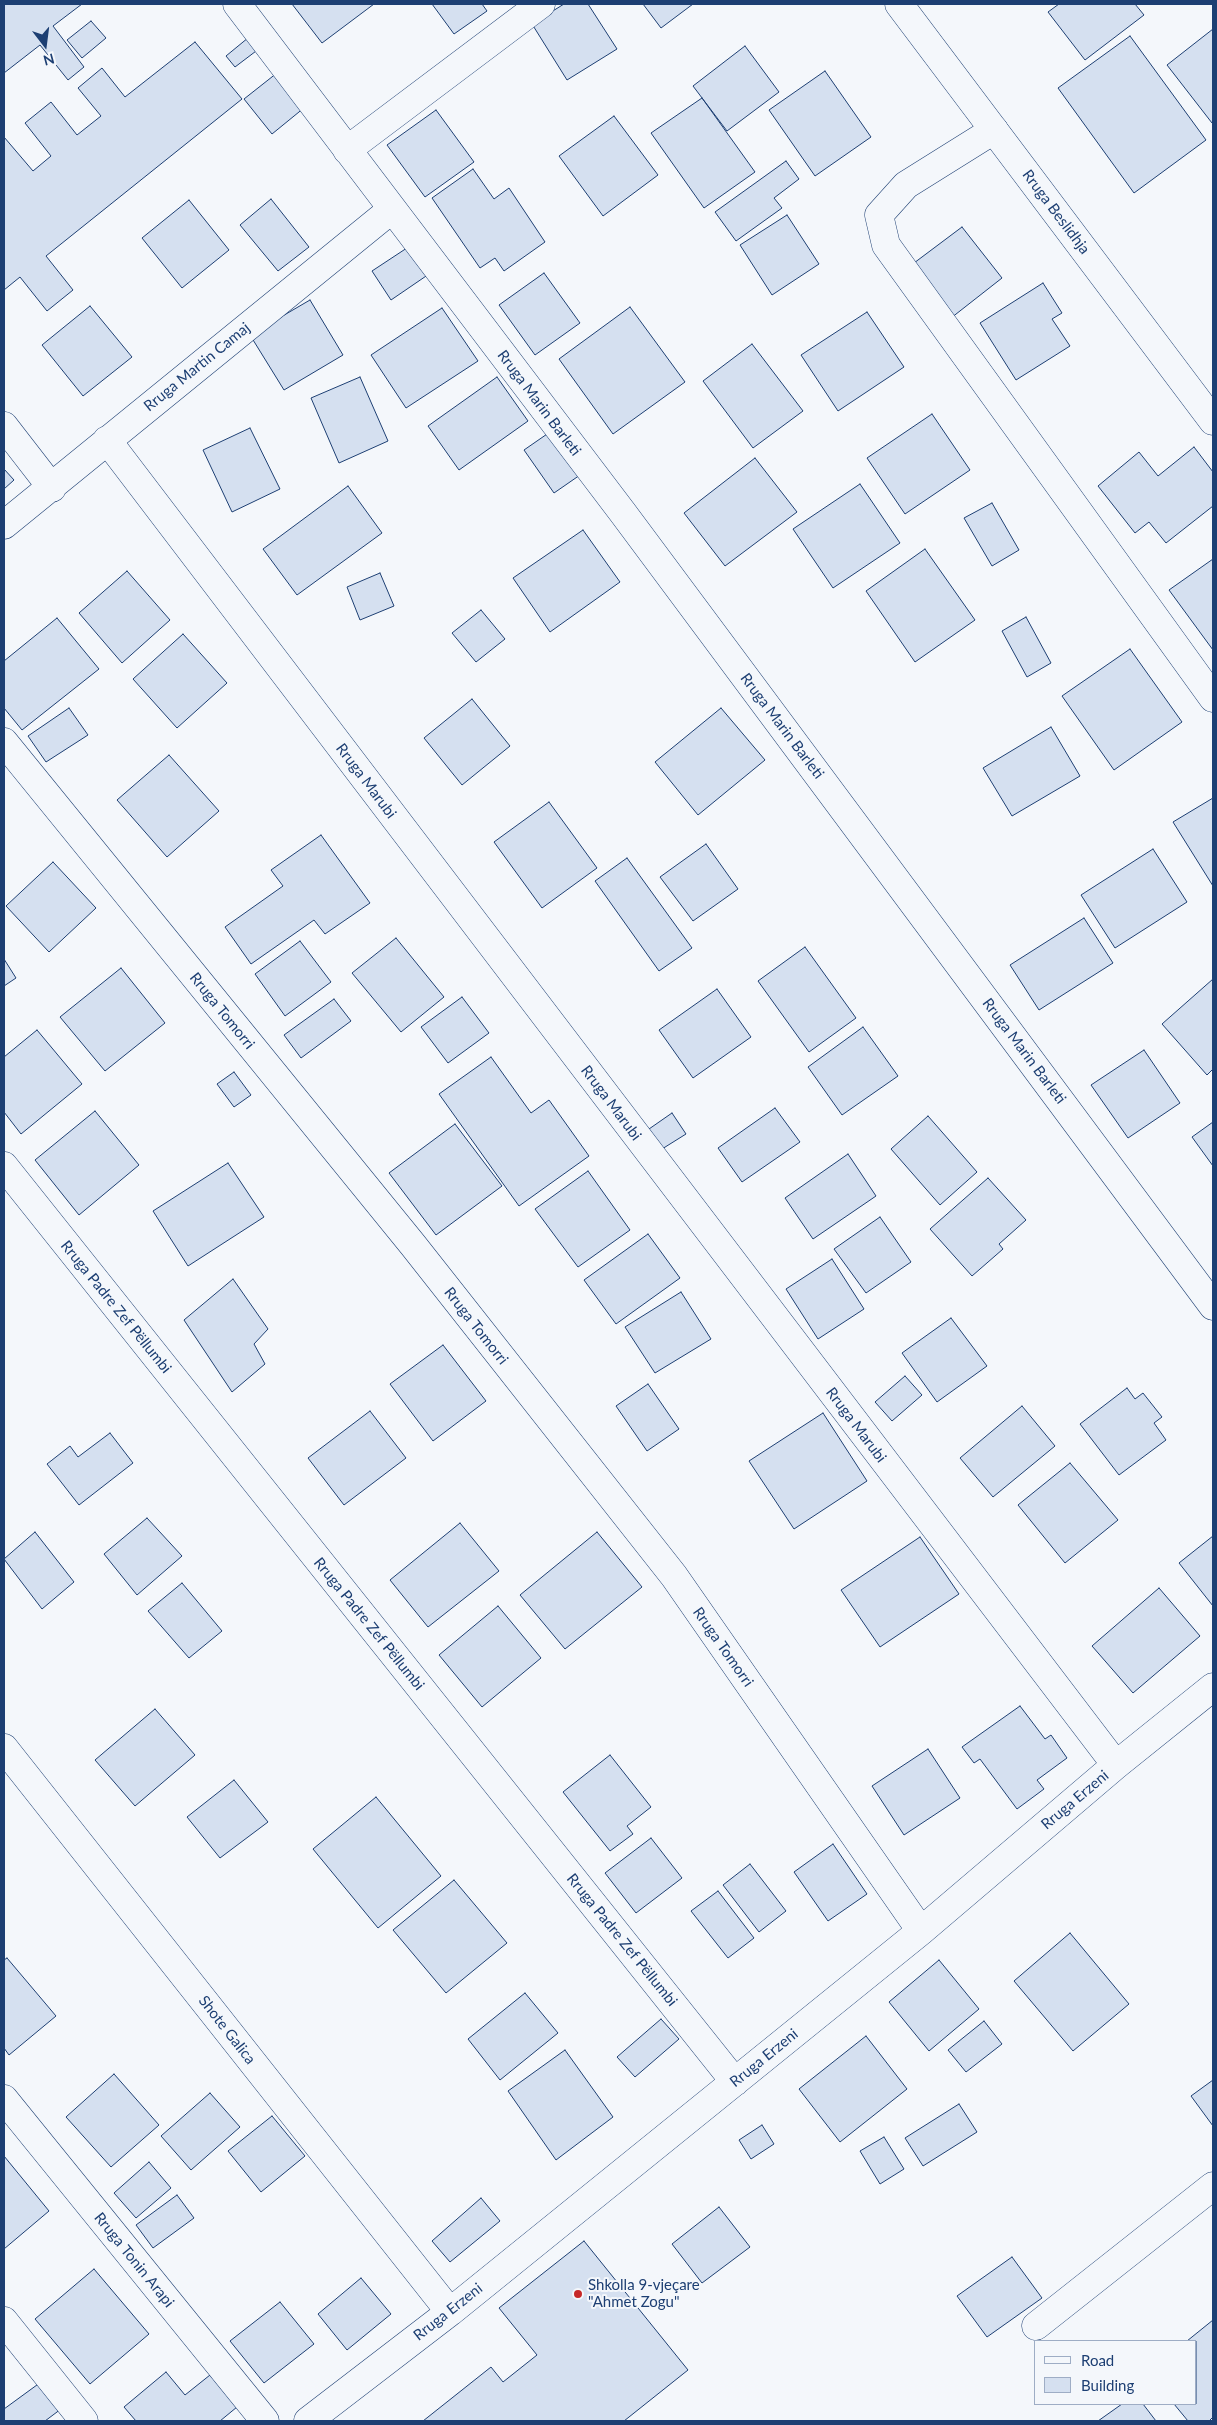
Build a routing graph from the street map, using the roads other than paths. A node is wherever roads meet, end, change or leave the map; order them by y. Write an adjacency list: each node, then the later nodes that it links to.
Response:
1 (237, 4): 5 (street, Rruga Marin Barleti)
2 (541, 4): 5 (street)
3 (899, 4): 4 (street, Rruga Beslidhja)
4 (994, 130): 7 (street, Rruga Beslidhja); 12 (street)
5 (347, 150): 6 (street, Rruga Marin Barleti)
6 (391, 210): 9 (street, Rruga Martin Camaj); 15 (street, Rruga Marin Barleti)
7 (1213, 421)
8 (4, 426): 10 (street)
9 (107, 440): 10 (street, Rruga Martin Camaj); 18 (street, Rruga Marubi)
10 (52, 488): 11 (street, Rruga Martin Camaj)
11 (4, 525)
12 (1213, 698)
13 (4, 742): 19 (street, Rruga Tomorri)
14 (4, 1166): 20 (street, Rruga Padre Zef Pëllumbi)
15 (1213, 1306)
16 (1213, 1687): 18 (street, Rruga Erzeni)
17 (4, 1748): 23 (street, Shote Galica)
18 (1116, 1765): 19 (street, Rruga Erzeni)
19 (921, 1931): 20 (street, Rruga Erzeni)
20 (735, 2082): 23 (street, Rruga Erzeni)
21 (4, 2099): 27 (street, Rruga Tonin Arapi)
22 (1213, 2186): 25 (street)
23 (450, 2312): 28 (street, Rruga Erzeni)
24 (4, 2321): 26 (street)
25 (1036, 2326)
26 (84, 2421)
27 (265, 2421)
28 (308, 2421)

